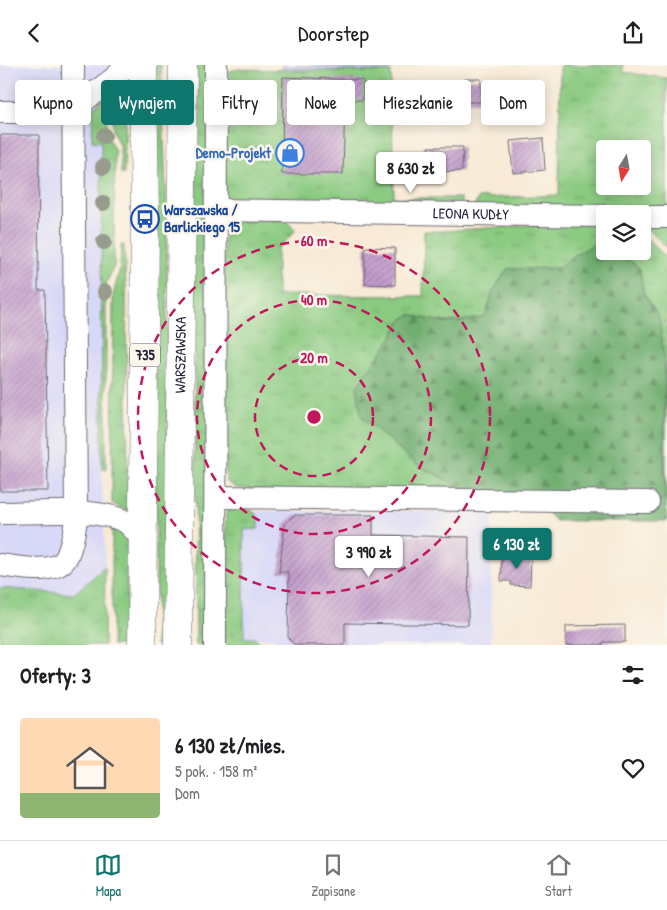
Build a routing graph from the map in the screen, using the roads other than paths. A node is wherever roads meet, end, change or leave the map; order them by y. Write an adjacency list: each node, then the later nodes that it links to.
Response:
1 (73, 65): 6 (street)
2 (126, 65): 7 (street)
3 (143, 65): 19 (main road, 735)
4 (183, 65): 22 (main road, WARSZAWSKA / 735)
5 (216, 65): 11 (street)
6 (73, 80)
7 (91, 96)
8 (0, 112): 9 (street)
9 (15, 112)
10 (74, 125): 18 (street)
11 (216, 210): 12 (street, LEONA KUDŁY); 15 (street)
12 (596, 216)
13 (651, 217): 14 (street)
14 (667, 217)
15 (216, 497): 16 (street); 23 (street)
16 (648, 502)
17 (0, 513): 18 (street)
18 (76, 513): 19 (street); 20 (street)
19 (144, 542): 21 (main road, 735)
20 (0, 565)
21 (142, 645)
22 (178, 645)
23 (215, 645)

